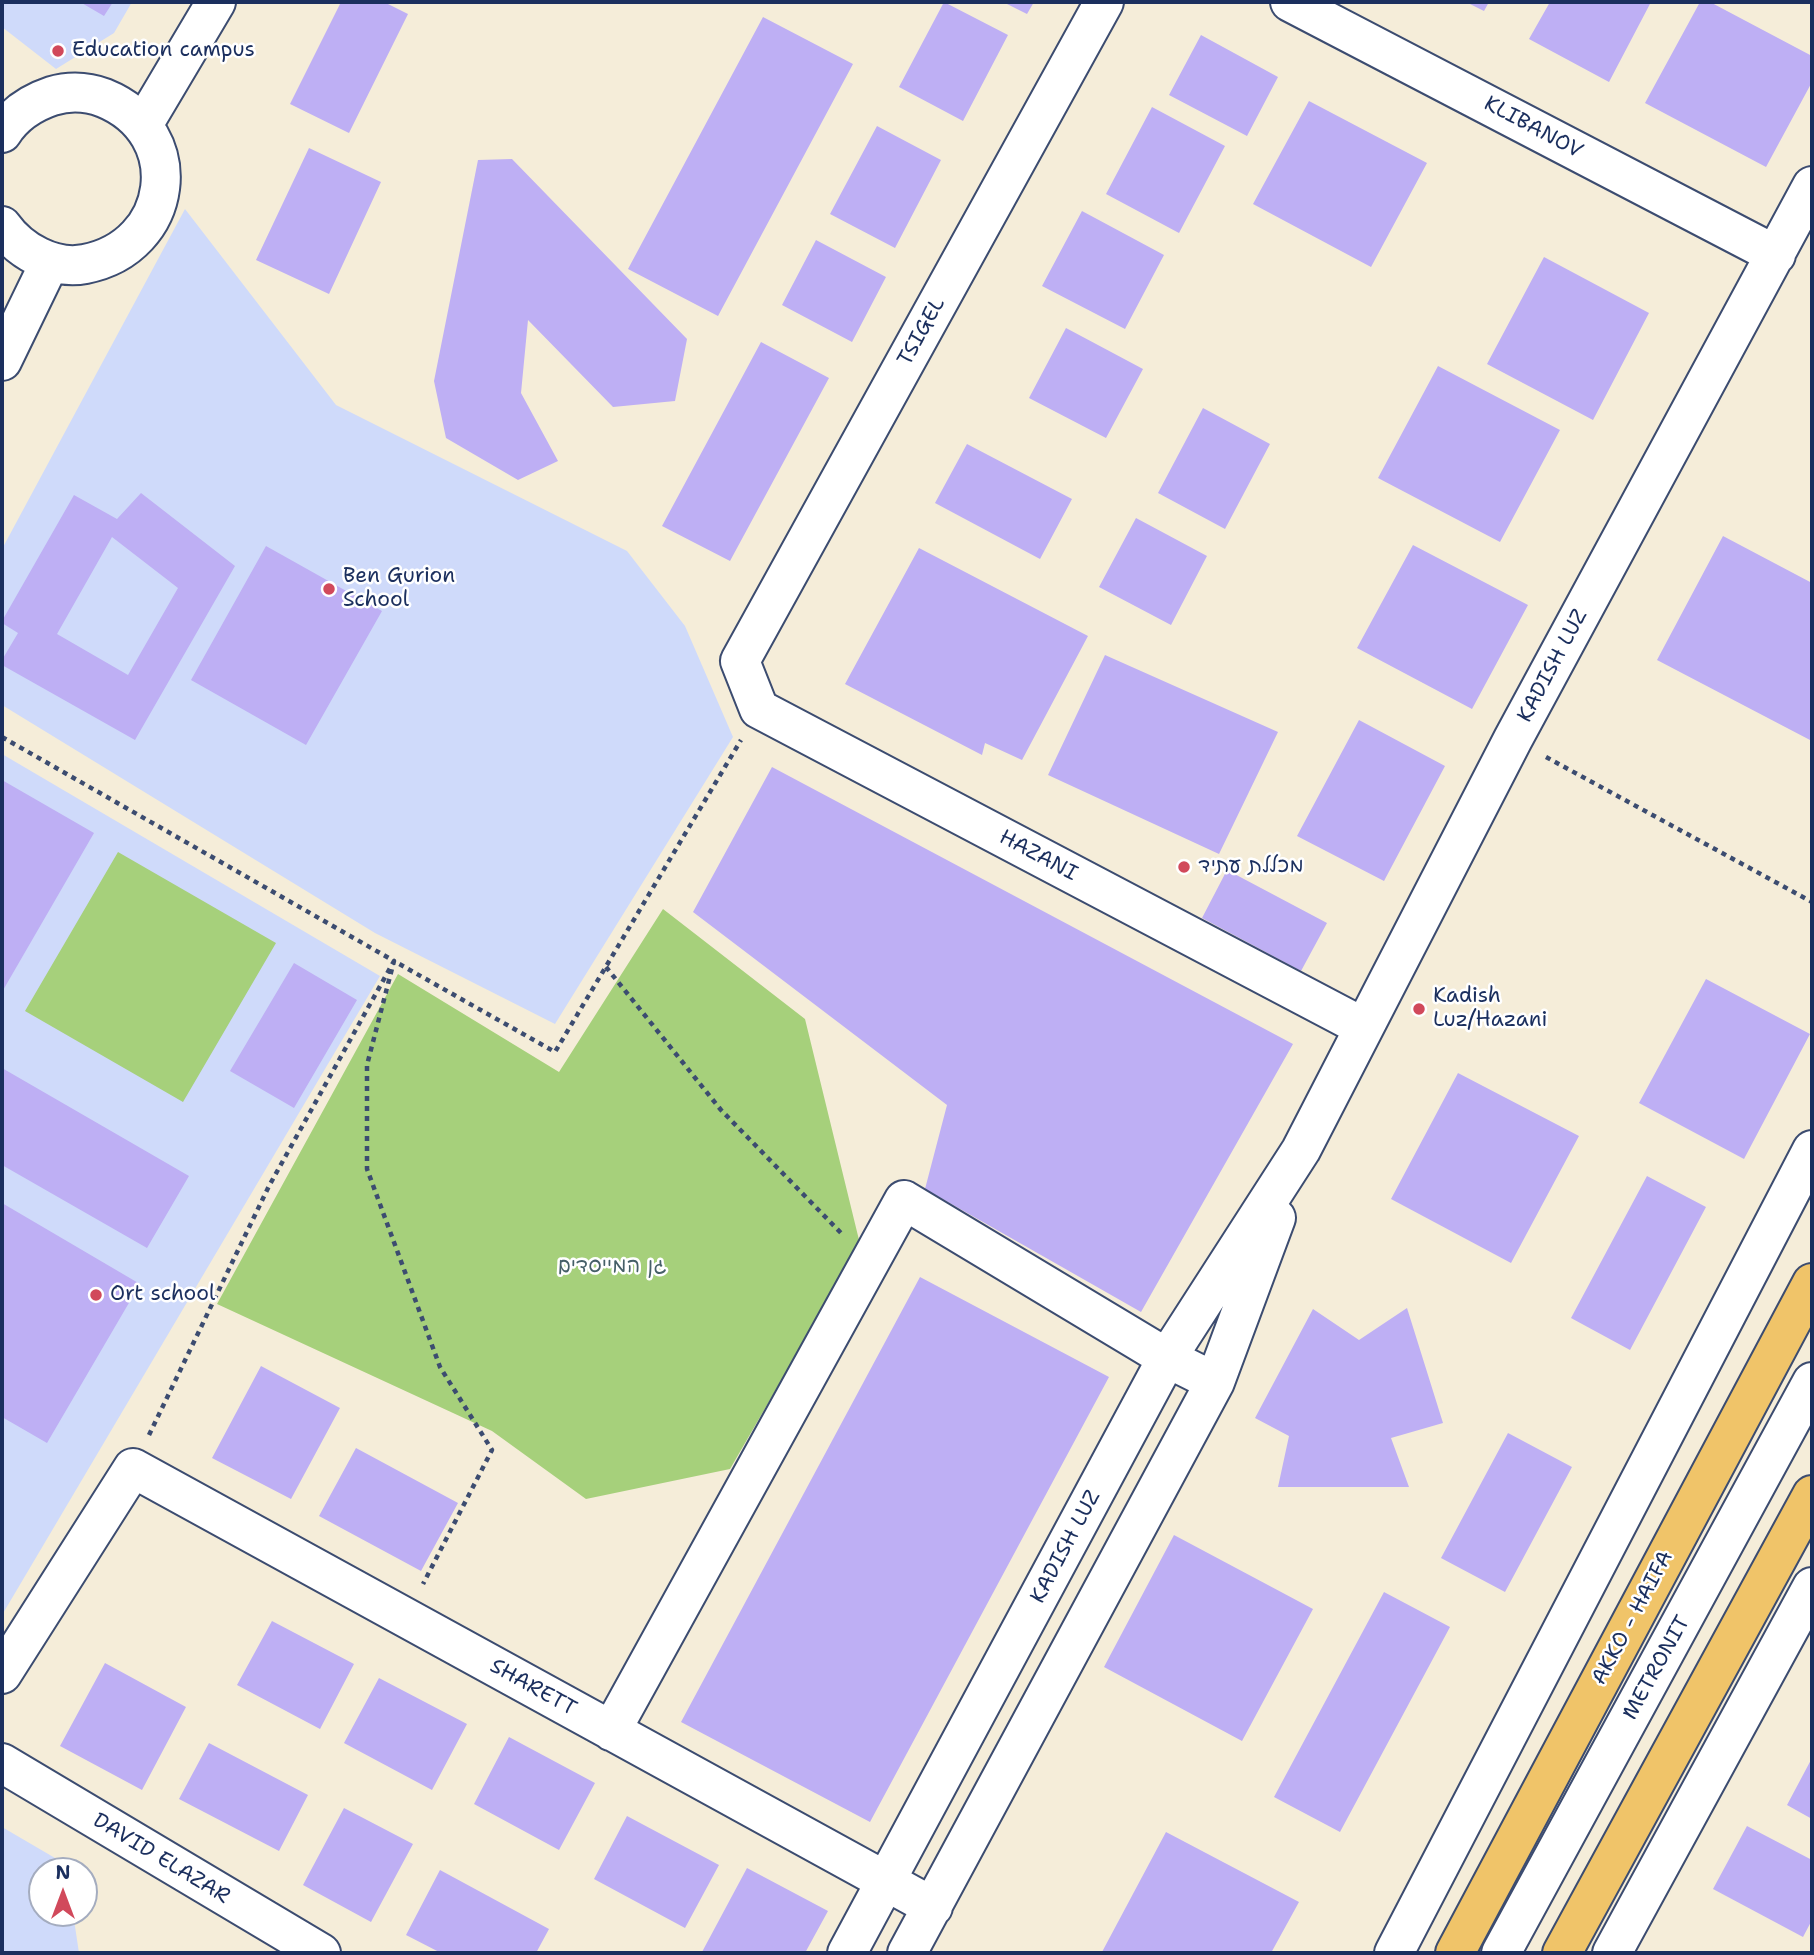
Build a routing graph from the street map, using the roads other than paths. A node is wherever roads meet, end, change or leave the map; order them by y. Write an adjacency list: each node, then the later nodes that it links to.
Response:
1 (216, 2): 5 (street)
2 (1104, 2): 11 (street, TSIGEL)
3 (1290, 2): 8 (street, KLIBANOV)
4 (4, 122): 5 (street)
5 (143, 125): 9 (street)
6 (1812, 186): 8 (street, KADISH LUZ)
7 (2, 226): 9 (street)
8 (1776, 255): 12 (street, KADISH LUZ)
9 (50, 262): 10 (street)
10 (2, 360)
11 (759, 709): 12 (street, HAZANI)
12 (1363, 1027): 13 (street, KADISH LUZ)
13 (1301, 1150): 16 (street, KADISH LUZ); 17 (street, KADISH LUZ)
14 (1812, 1150): 29 (street)
15 (1812, 1283): 30 (highway, AKKO - HAIFA)
16 (1167, 1358): 17 (street); 22 (street); 24 (street, KADISH LUZ)
17 (1215, 1382): 25 (street, KADISH LUZ)
18 (1812, 1382): 31 (street, METRONIT)
19 (1812, 1495): 32 (highway)
20 (1812, 1587): 33 (street)
21 (2, 1674): 22 (street, SHARETT)
22 (611, 1731): 24 (street, SHARETT)
23 (2, 1763): 26 (street, DAVID ELAZAR)
24 (886, 1882): 25 (street, SHARETT); 27 (street, KADISH LUZ)
25 (933, 1907): 28 (street, KADISH LUZ)
26 (321, 1953)
27 (847, 1953)
28 (907, 1953)
29 (1394, 1953)
30 (1455, 1953)
31 (1501, 1953)
32 (1562, 1953)
33 (1612, 1953)

